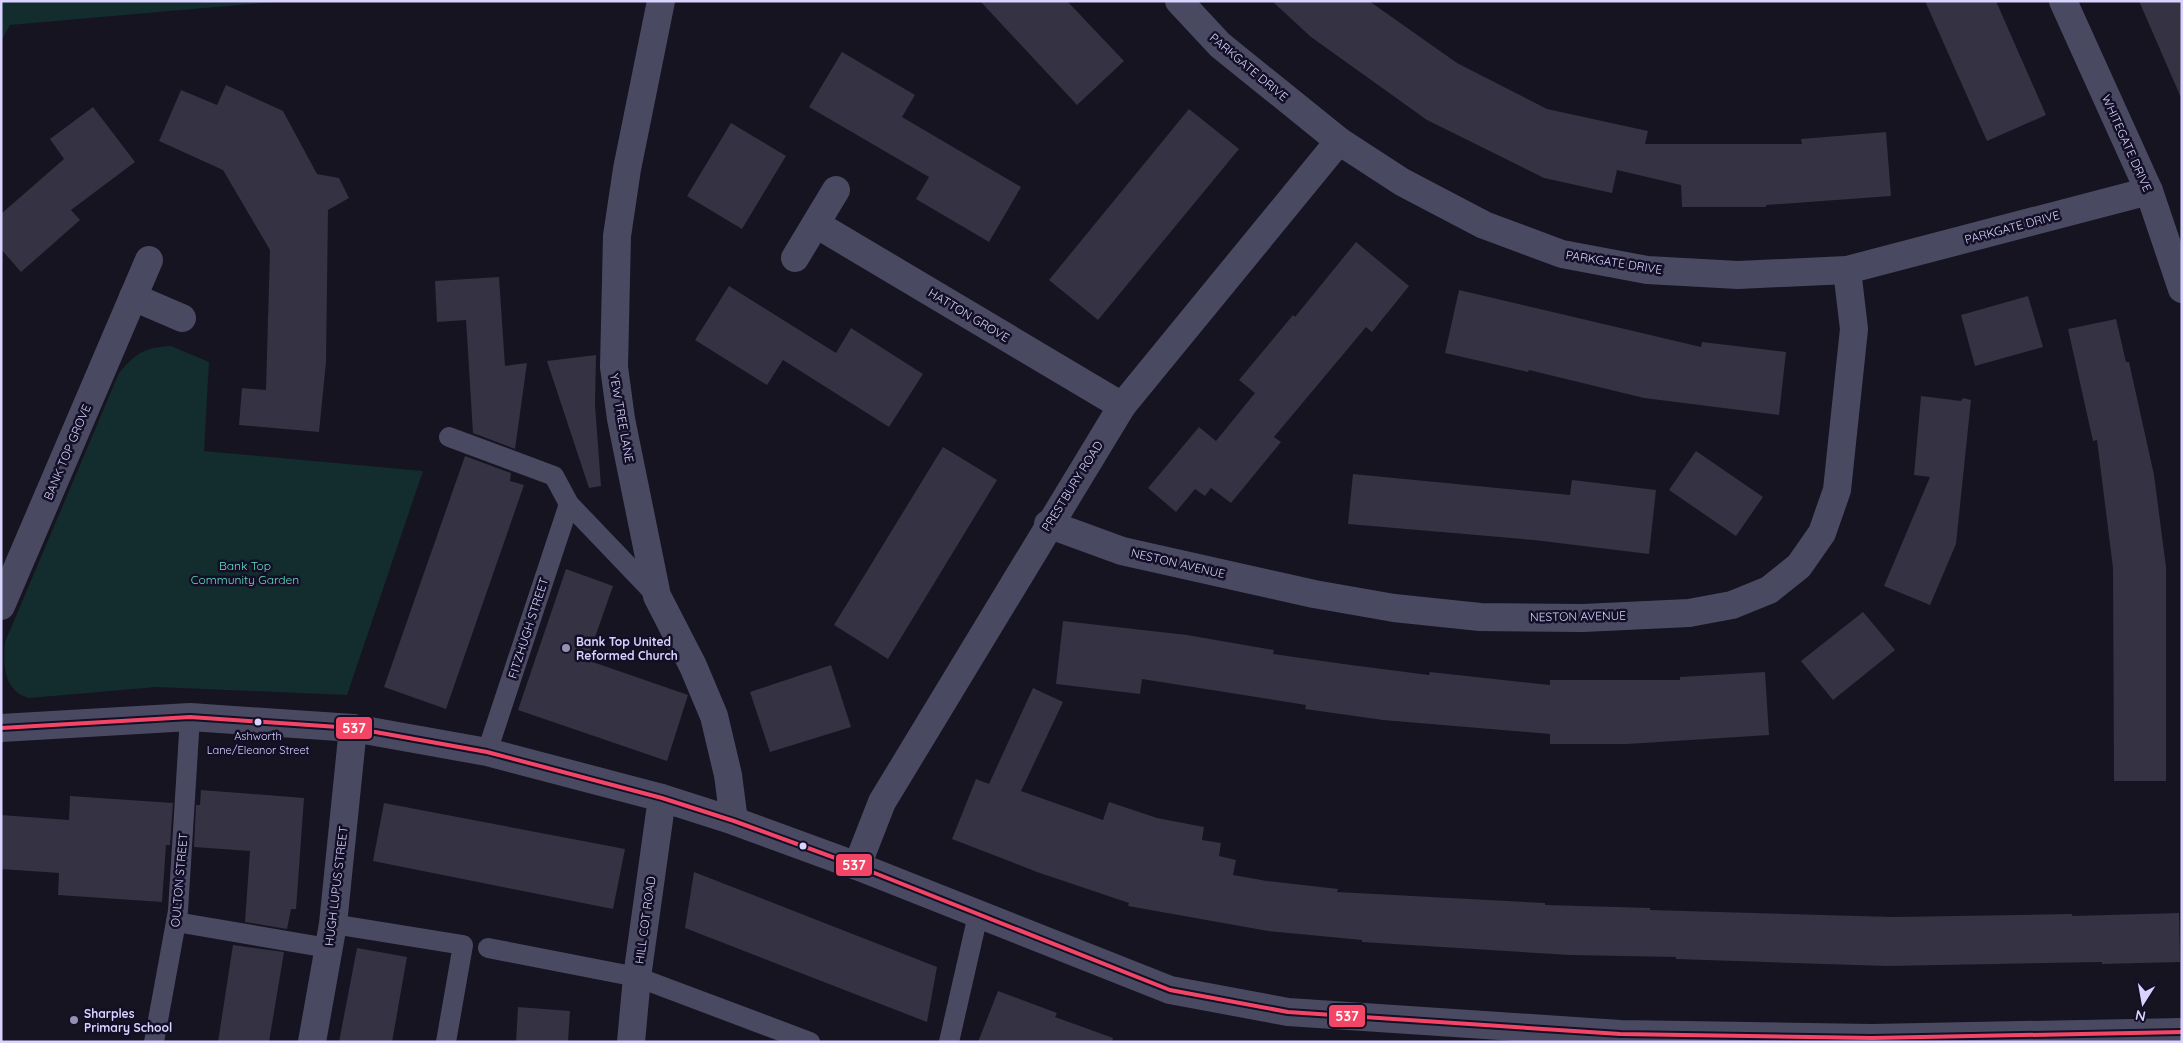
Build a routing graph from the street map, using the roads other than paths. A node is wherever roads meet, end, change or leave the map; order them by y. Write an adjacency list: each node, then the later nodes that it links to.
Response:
1 (661, 1): 18 (street, YEW TREE LANE)
2 (1179, 1): 4 (street, PARKGATE DRIVE)
3 (2063, 1): 6 (street, WHITEGATE DRIVE)
4 (1340, 141): 10 (street, PARKGATE DRIVE); 14 (street, PRESTBURY ROAD)
5 (836, 190): 7 (street)
6 (2149, 191): 10 (street, PARKGATE DRIVE); 11 (street, WHITEGATE DRIVE)
7 (816, 224): 8 (street); 14 (street, HATTON GROVE)
8 (795, 258)
9 (148, 260): 12 (street, BANK TOP GROVE)
10 (1847, 270): 17 (street, NESTON AVENUE)
11 (2182, 289)
12 (133, 297): 13 (street); 19 (street, BANK TOP GROVE)
13 (182, 318)
14 (1122, 406): 17 (street, PRESTBURY ROAD)
15 (449, 437): 16 (lane)
16 (569, 504): 18 (lane); 23 (lane, FITZHUGH STREET)
17 (1048, 524): 26 (street, PRESTBURY ROAD)
18 (657, 596): 25 (street, YEW TREE LANE)
19 (1, 606)
20 (190, 717): 21 (street); 22 (street); 28 (lane, OULTON STREET)
21 (1, 728)
22 (353, 728): 23 (street); 29 (street, HUGH LUPUS STREET)
23 (487, 752): 24 (street)
24 (662, 798): 25 (street); 31 (street, HILL COT ROAD)
25 (734, 821): 26 (street)
26 (857, 866): 27 (street)
27 (978, 915): 33 (street); 40 (lane)
28 (176, 922): 29 (lane); 35 (lane, OULTON STREET)
29 (330, 936): 36 (street, HUGH LUPUS STREET); 37 (lane)
30 (488, 948): 31 (lane)
31 (637, 977): 38 (street, HILL COT ROAD); 39 (lane)
32 (2182, 1032): 34 (street)
33 (1620, 1038): 34 (street)
34 (2108, 1038)
35 (154, 1042)
36 (312, 1042)
37 (446, 1042)
38 (631, 1042)
39 (810, 1042)
40 (949, 1042)

